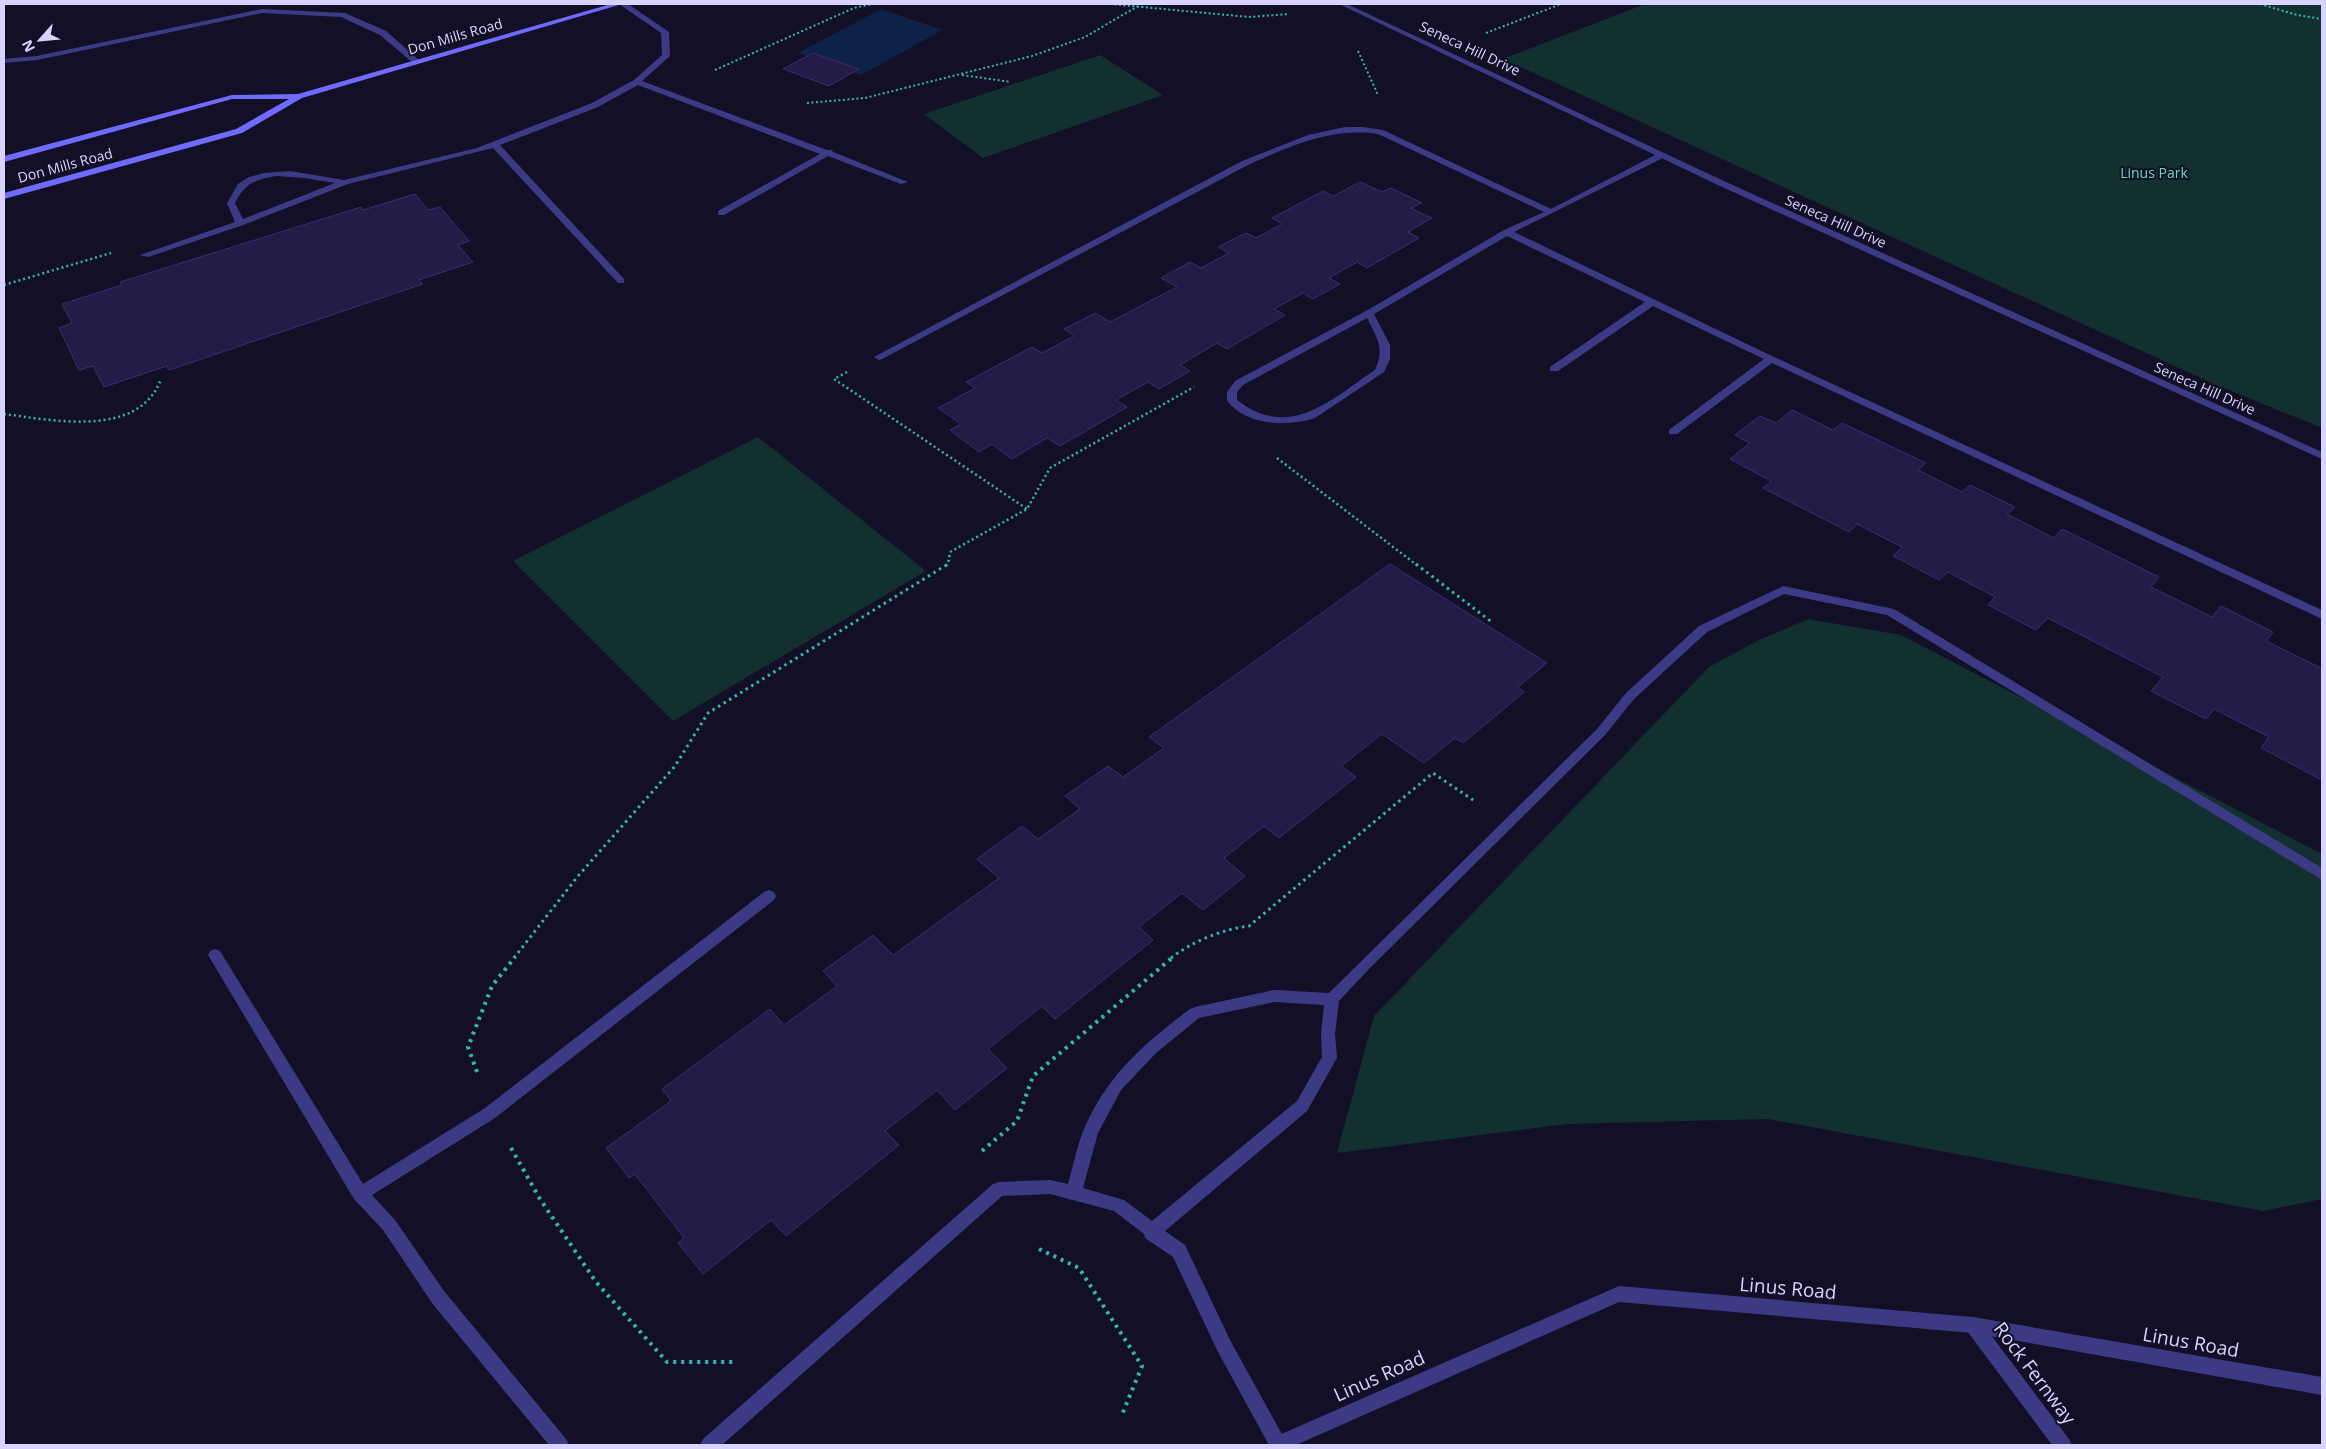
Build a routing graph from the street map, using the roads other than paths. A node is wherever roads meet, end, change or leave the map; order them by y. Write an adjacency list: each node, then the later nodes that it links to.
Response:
1 (618, 4): 4 (main road, Don Mills Road)
2 (623, 4): 6 (street)
3 (1342, 4): 10 (street, Seneca Hill Drive)
4 (416, 60): 5 (street); 7 (main road, Don Mills Road)
5 (4, 61)
6 (637, 82): 8 (street); 9 (street)
7 (299, 96): 11 (main road, Don Mills Road); 14 (main road, Don Mills Road)
8 (494, 144): 12 (street); 20 (street)
9 (829, 152): 13 (street); 16 (street)
10 (1662, 155): 15 (street); 27 (street, Seneca Hill Drive)
11 (4, 159)
12 (345, 182): 17 (street); 17 (street)
13 (904, 182)
14 (4, 196)
15 (1551, 212): 18 (street); 23 (street)
16 (721, 213)
17 (240, 223): 19 (street)
18 (1507, 232): 21 (street); 22 (street)
19 (145, 255)
20 (621, 281)
21 (1653, 302): 24 (street); 25 (street)
22 (1369, 314): 22 (street)
23 (879, 357)
24 (1771, 359): 26 (street); 28 (street)
25 (1554, 369)
26 (1674, 432)
27 (2322, 456)
28 (2322, 615)
29 (2322, 874): 32 (street)
30 (769, 896): 34 (street)
31 (215, 955): 34 (street)
32 (1332, 999): 33 (street); 35 (street)
33 (1074, 1193): 35 (street); 40 (street)
34 (360, 1194): 39 (street)
35 (1151, 1232): 38 (street)
36 (1973, 1326): 37 (street, Linus Road); 38 (street, Linus Road); 41 (street, Rock Fernway)
37 (2322, 1386)
38 (1277, 1444)
39 (560, 1445)
40 (709, 1445)
41 (2063, 1445)

